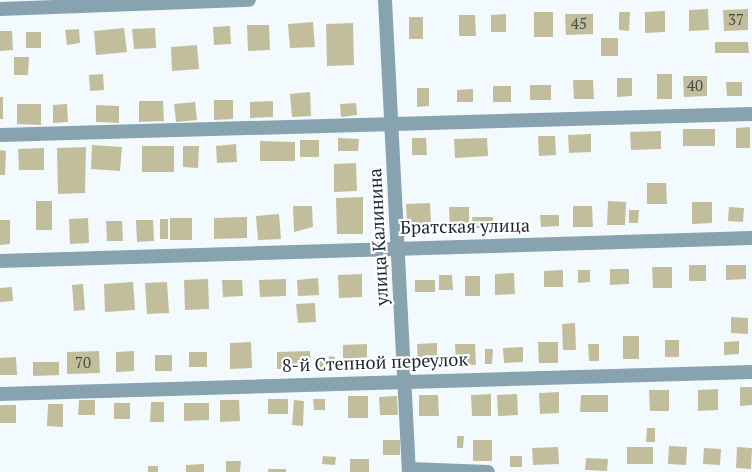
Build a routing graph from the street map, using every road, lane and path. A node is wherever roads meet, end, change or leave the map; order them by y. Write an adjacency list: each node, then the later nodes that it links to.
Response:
1 (249, 0): 3 (street)
2 (385, 0): 5 (street, улица Калинина)
3 (0, 9)
4 (752, 114): 5 (street)
5 (389, 123): 6 (street); 8 (street, улица Калинина)
6 (0, 135)
7 (752, 238): 8 (street, Братская улица)
8 (399, 246): 9 (street, Братская улица); 11 (street, улица Калинина)
9 (0, 261)
10 (752, 372): 11 (street, 8-й Степной переулок)
11 (407, 378): 12 (street, 8-й Степной переулок); 13 (street, улица Калинина)
12 (0, 394)
13 (409, 471): 14 (street)
14 (488, 472)

